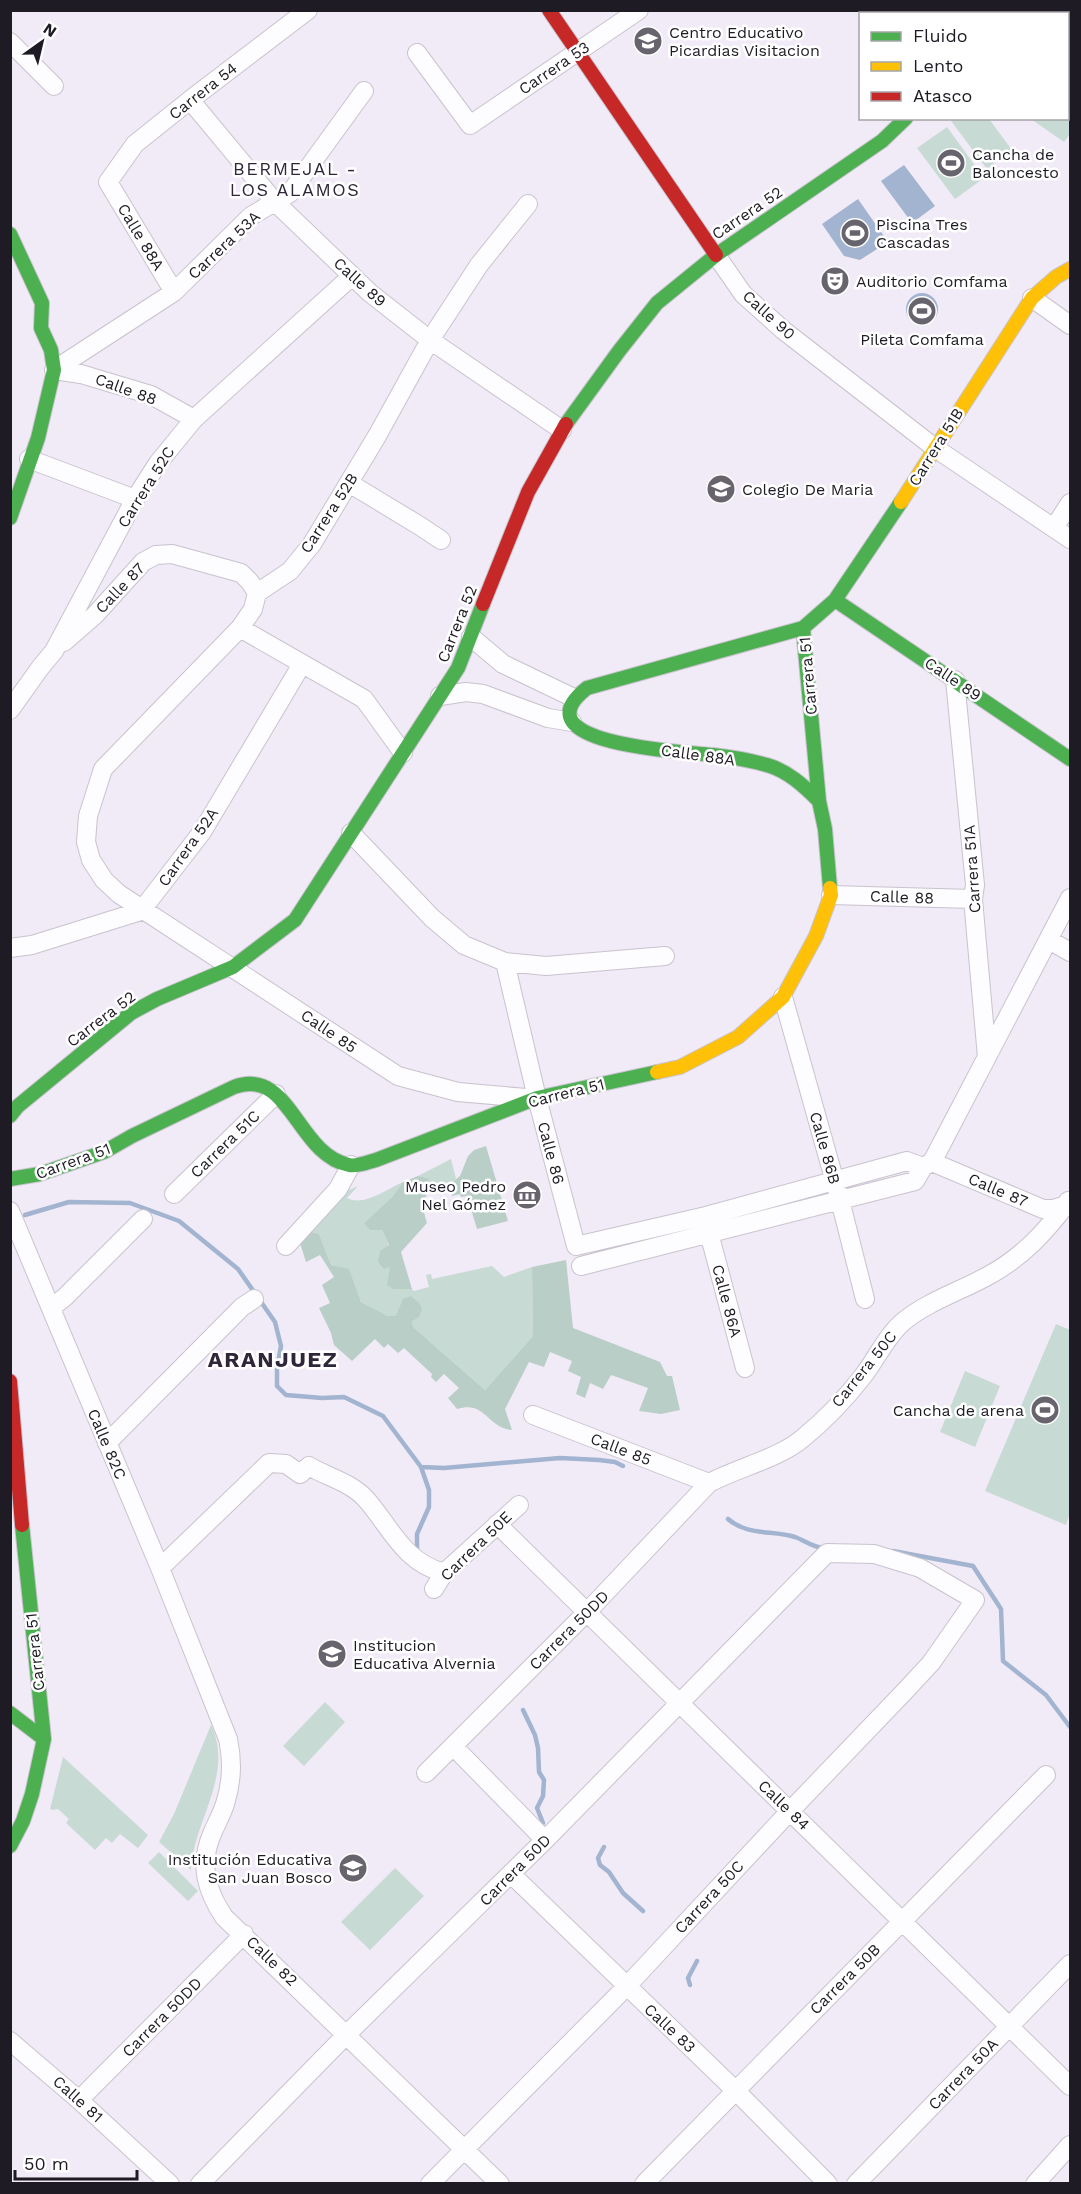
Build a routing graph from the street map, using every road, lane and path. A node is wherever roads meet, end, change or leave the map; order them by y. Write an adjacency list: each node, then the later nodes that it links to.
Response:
1 (308, 10): 9 (street, Carrera 54)
2 (549, 10): 6 (street, Calle 90)
3 (639, 10): 6 (street, Carrera 53)
4 (10, 42): 7 (street)
5 (417, 53): 6 (street, Carrera 53)
6 (577, 53): 15 (street, Calle 90)
7 (54, 86)
8 (364, 90): 12 (street, Carrera 53A)
9 (190, 100): 11 (street, Carrera 54); 12 (street, Calle 89)
10 (904, 120): 15 (street, Carrera 52)
11 (108, 182): 18 (street, Calle 88A)
12 (274, 201): 17 (street, Calle 89); 18 (street, Carrera 53A)
13 (528, 204): 21 (street, Carrera 52B)
14 (10, 234): 22 (street)
15 (716, 255): 24 (street, Carrera 52); 25 (street, Calle 90)
16 (1071, 269): 19 (street, Carrera 51B)
17 (352, 276): 21 (street, Calle 89); 23 (street, Carrera 52C)
18 (174, 292): 22 (street, Carrera 53A)
19 (1032, 298): 20 (street); 25 (street, Carrera 51B)
20 (1071, 325)
21 (430, 339): 24 (street, Calle 89); 27 (street, Carrera 52B)
22 (54, 370): 23 (street, Calle 88); 26 (street)
23 (194, 419): 28 (street, Carrera 52C)
24 (562, 430): 38 (street, Carrera 52)
25 (935, 448): 31 (street, Calle 90); 35 (street, Carrera 51B)
26 (29, 459): 28 (street); 30 (street)
27 (349, 483): 33 (street); 34 (street, Carrera 52B)
28 (135, 499): 39 (street, Carrera 52C)
29 (1071, 503): 31 (street)
30 (11, 523)
31 (1054, 528): 32 (street, Calle 90)
32 (1071, 539)
33 (441, 540)
34 (257, 593): 36 (street); 39 (street, Calle 87)
35 (835, 600): 37 (street, Carrera 51B); 41 (street, Calle 89)
36 (240, 628): 40 (street); 53 (street)
37 (803, 628): 43 (street); 48 (street, Carrera 51)
38 (471, 637): 42 (street, Carrera 52); 43 (street)
39 (54, 651): 44 (street, Carrera 52C)
40 (302, 664): 46 (street); 53 (street, Carrera 52A)
41 (955, 680): 47 (street, Calle 89); 52 (street, Carrera 51A)
42 (440, 696): 45 (street, Calle 88A); 46 (street, Carrera 52)
43 (574, 698): 45 (street)
44 (10, 710)
45 (572, 722): 48 (street, Calle 88A)
46 (403, 753): 49 (street, Carrera 52)
47 (1071, 759)
48 (819, 801): 50 (street, Carrera 51)
49 (351, 833): 58 (street); 59 (street, Carrera 52)
50 (831, 895): 52 (street, Calle 88); 60 (street, Carrera 51)
51 (1071, 898): 54 (street)
52 (973, 899): 61 (street, Carrera 51A)
53 (141, 910): 55 (street); 59 (street, Calle 85)
54 (1049, 940): 56 (street); 61 (street)
55 (10, 948)
56 (1071, 952)
57 (665, 956): 58 (street)
58 (505, 962): 63 (street, Calle 86)
59 (233, 967): 63 (street, Calle 85); 64 (street, Carrera 52)
60 (783, 997): 63 (street, Carrera 51); 68 (street, Calle 86B)
61 (987, 1057): 65 (street)
62 (276, 1094): 66 (street); 67 (street, Carrera 51); 69 (street, Carrera 51C)
63 (537, 1098): 66 (street, Carrera 51); 68 (street, Calle 86)
64 (13, 1105)
65 (927, 1164): 68 (street); 70 (street); 71 (street, Calle 87)
66 (351, 1165): 75 (street)
67 (10, 1179)
68 (834, 1181): 70 (street, Calle 86B)
69 (174, 1194)
70 (840, 1200): 74 (street); 77 (street, Calle 86B)
71 (1069, 1202): 84 (street, Carrera 50C)
72 (10, 1211): 79 (street, Calle 82C)
73 (143, 1220): 79 (street)
74 (709, 1233): 76 (street); 80 (street, Calle 86A)
75 (286, 1246)
76 (581, 1266)
77 (864, 1299)
78 (248, 1303): 83 (street)
79 (51, 1308): 83 (street, Calle 82C)
80 (745, 1368)
81 (10, 1381): 95 (street, Carrera 51)
82 (532, 1415): 84 (street, Calle 85)
83 (107, 1443): 88 (street, Calle 82C)
84 (709, 1483): 91 (street, Carrera 50DD)
85 (519, 1505): 86 (street, Carrera 50E)
86 (497, 1524): 89 (street, Carrera 50E); 91 (street, Calle 84)
87 (827, 1553): 93 (street, Carrera 50D); 99 (street, Carrera 50C)
88 (160, 1568): 89 (street); 92 (street, Calle 82C)
89 (444, 1573): 90 (street, Carrera 50E)
90 (434, 1589)
91 (587, 1612): 93 (street, Calle 84); 96 (street, Carrera 50DD)
92 (204, 1677): 104 (street, Calle 82)
93 (679, 1702): 99 (street, Calle 84); 100 (street, Carrera 50D)
94 (10, 1713): 95 (street)
95 (44, 1739): 101 (street, Carrera 51)
96 (453, 1746): 97 (street, Carrera 50DD); 100 (street)
97 (426, 1773)
98 (1046, 1775): 103 (street, Carrera 50B)
99 (790, 1811): 103 (street, Calle 84); 106 (street, Carrera 50C)
100 (545, 1840): 102 (street, Carrera 50D)
101 (10, 1846)
102 (511, 1874): 106 (street, Calle 83); 108 (street, Carrera 50D)
103 (902, 1921): 107 (street, Calle 84); 111 (street, Carrera 50B)
104 (244, 1934): 108 (street, Calle 82); 112 (street, Carrera 50DD)
105 (1071, 1964): 107 (street, Carrera 50A)
106 (626, 1987): 111 (street, Calle 83); 114 (street, Carrera 50C)
107 (1010, 2027): 110 (street, Calle 84); 121 (street, Carrera 50A)
108 (347, 2034): 114 (street, Calle 82); 116 (street, Carrera 50D)
109 (10, 2041): 112 (street, Calle 81)
110 (1071, 2086)
111 (736, 2091): 119 (street, Carrera 50B); 120 (street, Calle 83)
112 (79, 2100): 115 (street, Calle 81)
113 (1071, 2145): 122 (street)
114 (465, 2149): 117 (street, Carrera 50C); 118 (street, Calle 82)
115 (170, 2184)
116 (200, 2184)
117 (430, 2184)
118 (500, 2184)
119 (644, 2184)
120 (828, 2184)
121 (856, 2184)
122 (1035, 2184)

